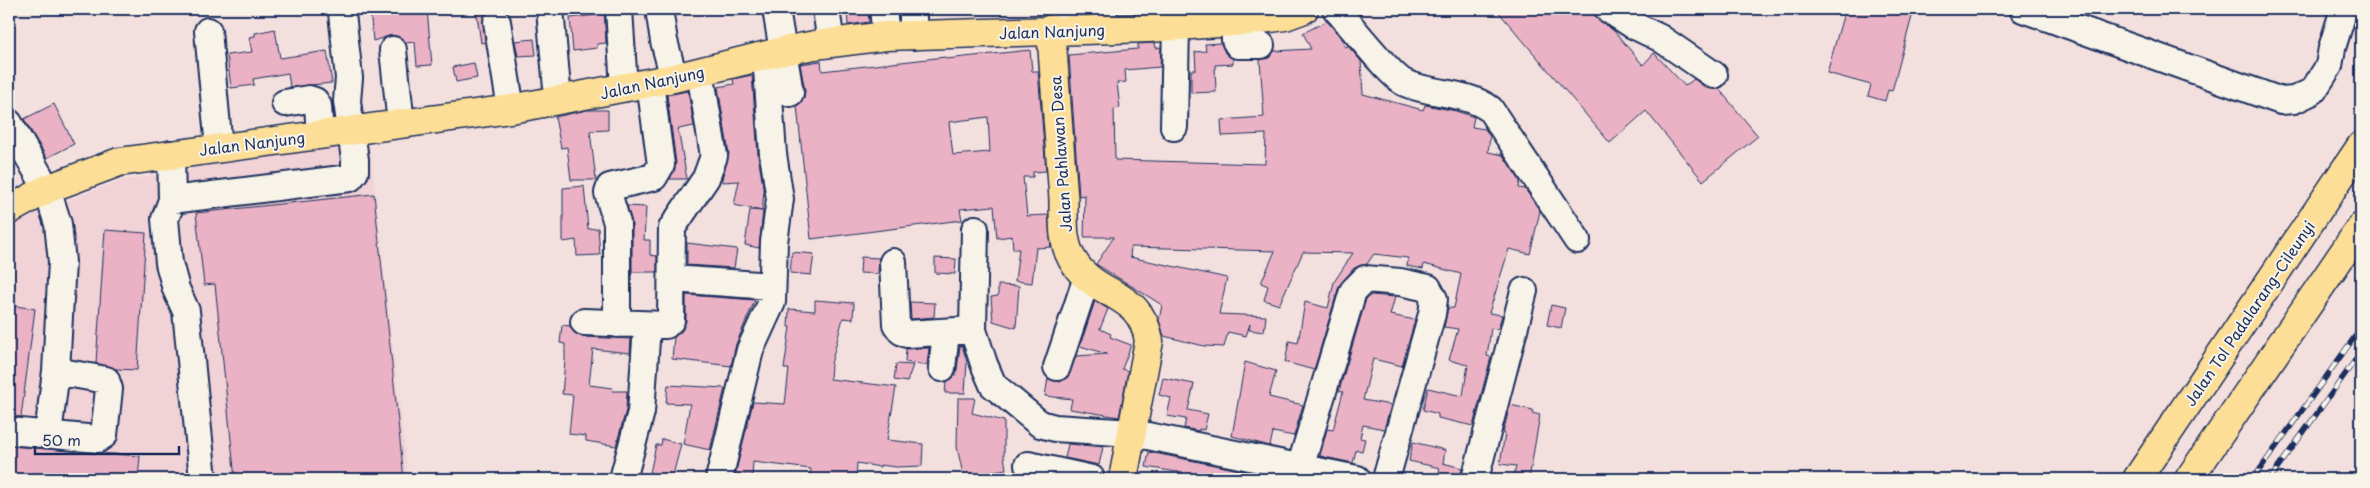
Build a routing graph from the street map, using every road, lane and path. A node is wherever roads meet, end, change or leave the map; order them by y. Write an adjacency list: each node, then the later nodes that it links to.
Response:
1 (550, 9): 28 (street)
2 (619, 9): 26 (street)
3 (659, 9): 26 (street)
4 (776, 9): 24 (street)
5 (826, 9): 22 (street)
6 (883, 9): 20 (street)
7 (913, 9): 21 (street)
8 (1304, 9): 18 (main road, Jalan Nanjung)
9 (1336, 9): 44 (street)
10 (1608, 9): 25 (street)
11 (2023, 9): 12 (street)
12 (2344, 9)
13 (342, 13): 34 (street)
14 (1104, 18): 16 (main road, Jalan Nanjung); 17 (main road, Jalan Nanjung)
15 (497, 22): 30 (street)
16 (1060, 22): 21 (main road, Jalan Nanjung); 46 (main road, Jalan Pahlawan Desa)
17 (1176, 25): 18 (main road, Jalan Nanjung); 33 (street)
18 (1262, 25)
19 (208, 30): 37 (street)
20 (886, 36): 21 (main road, Jalan Nanjung); 22 (main road, Jalan Nanjung)
21 (913, 36)
22 (831, 43): 24 (main road, Jalan Nanjung)
23 (393, 50): 32 (street)
24 (774, 53): 26 (main road, Jalan Nanjung); 27 (street); 48 (street)
25 (1714, 75)
26 (662, 80): 28 (main road, Jalan Nanjung); 47 (street); 51 (street)
27 (790, 93)
28 (558, 100): 30 (main road, Jalan Nanjung)
29 (285, 103): 35 (street)
30 (511, 109): 32 (main road, Jalan Nanjung)
31 (9, 123): 39 (street)
32 (401, 124): 34 (main road, Jalan Nanjung)
33 (1174, 128)
34 (350, 131): 35 (main road, Jalan Nanjung); 40 (street)
35 (320, 134): 37 (main road, Jalan Nanjung)
36 (2361, 146): 71 (main road, Jalan Tol Padalarang–Cileunyi)
37 (219, 148): 38 (main road, Jalan Nanjung)
38 (171, 154): 39 (main road, Jalan Nanjung); 40 (street)
39 (47, 188): 41 (main road, Jalan Nanjung); 57 (street)
40 (172, 200): 63 (street)
41 (9, 210)
42 (2361, 227): 72 (main road)
43 (975, 229): 53 (street)
44 (1577, 240)
45 (893, 262): 54 (street)
46 (1087, 277): 55 (street); 59 (main road, Jalan Pahlawan Desa)
47 (672, 279): 48 (street); 52 (street)
48 (772, 286): 65 (street)
49 (1524, 291): 70 (street)
50 (584, 322): 51 (street)
51 (617, 324): 52 (street)
52 (648, 326): 64 (street)
53 (973, 330): 54 (street); 59 (street)
54 (946, 333): 56 (street)
55 (1057, 367)
56 (942, 368)
57 (56, 371): 60 (street); 60 (street)
58 (9, 431): 60 (street)
59 (1133, 433): 62 (street); 67 (main road, Jalan Pahlawan Desa)
60 (48, 434)
61 (1028, 465): 66 (street)
62 (1300, 468): 68 (street); 69 (street)
63 (203, 479)
64 (624, 479)
65 (719, 479)
66 (1092, 479)
67 (1123, 479)
68 (1357, 479)
69 (1386, 479)
70 (1475, 479)
71 (2137, 479)
72 (2189, 479)

